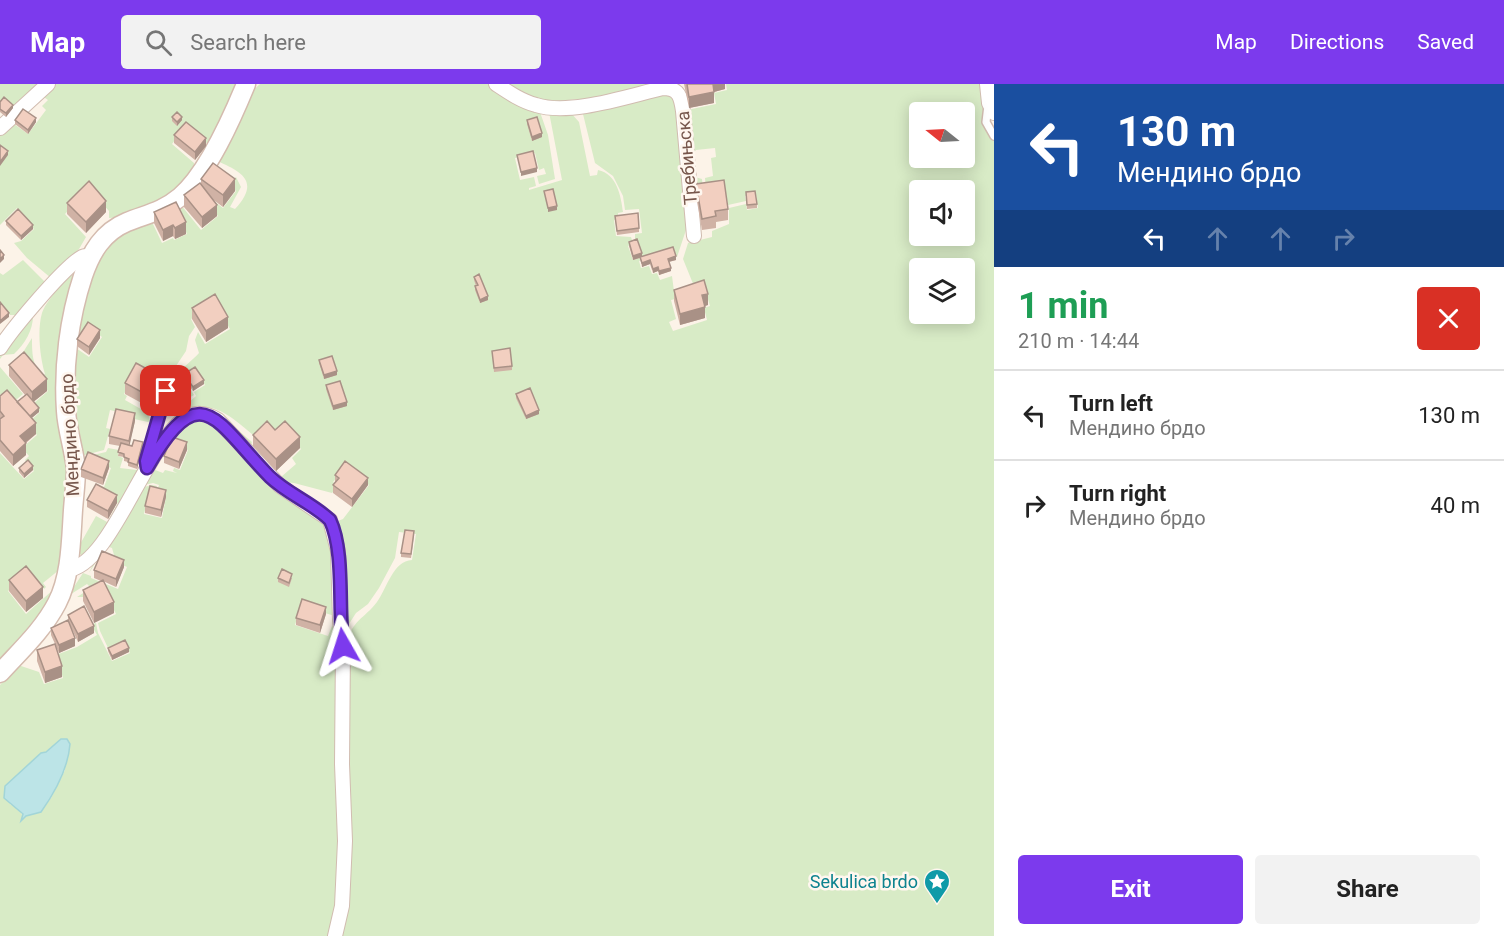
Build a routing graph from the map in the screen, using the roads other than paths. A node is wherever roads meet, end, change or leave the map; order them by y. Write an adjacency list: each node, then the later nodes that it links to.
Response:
1 (48, 84): 6 (street)
2 (496, 84): 8 (street, Требињска)
3 (987, 84): 5 (street)
4 (248, 87): 9 (street, Мендино брдо)
5 (992, 108): 7 (lane)
6 (0, 128)
7 (994, 136)
8 (694, 236)
9 (91, 257): 10 (street); 13 (street, Мендино брдо)
10 (0, 348)
11 (166, 391): 12 (lane)
12 (147, 468): 13 (street); 15 (street)
13 (67, 570): 14 (street, Мендино брдо)
14 (0, 674)
15 (335, 936)

